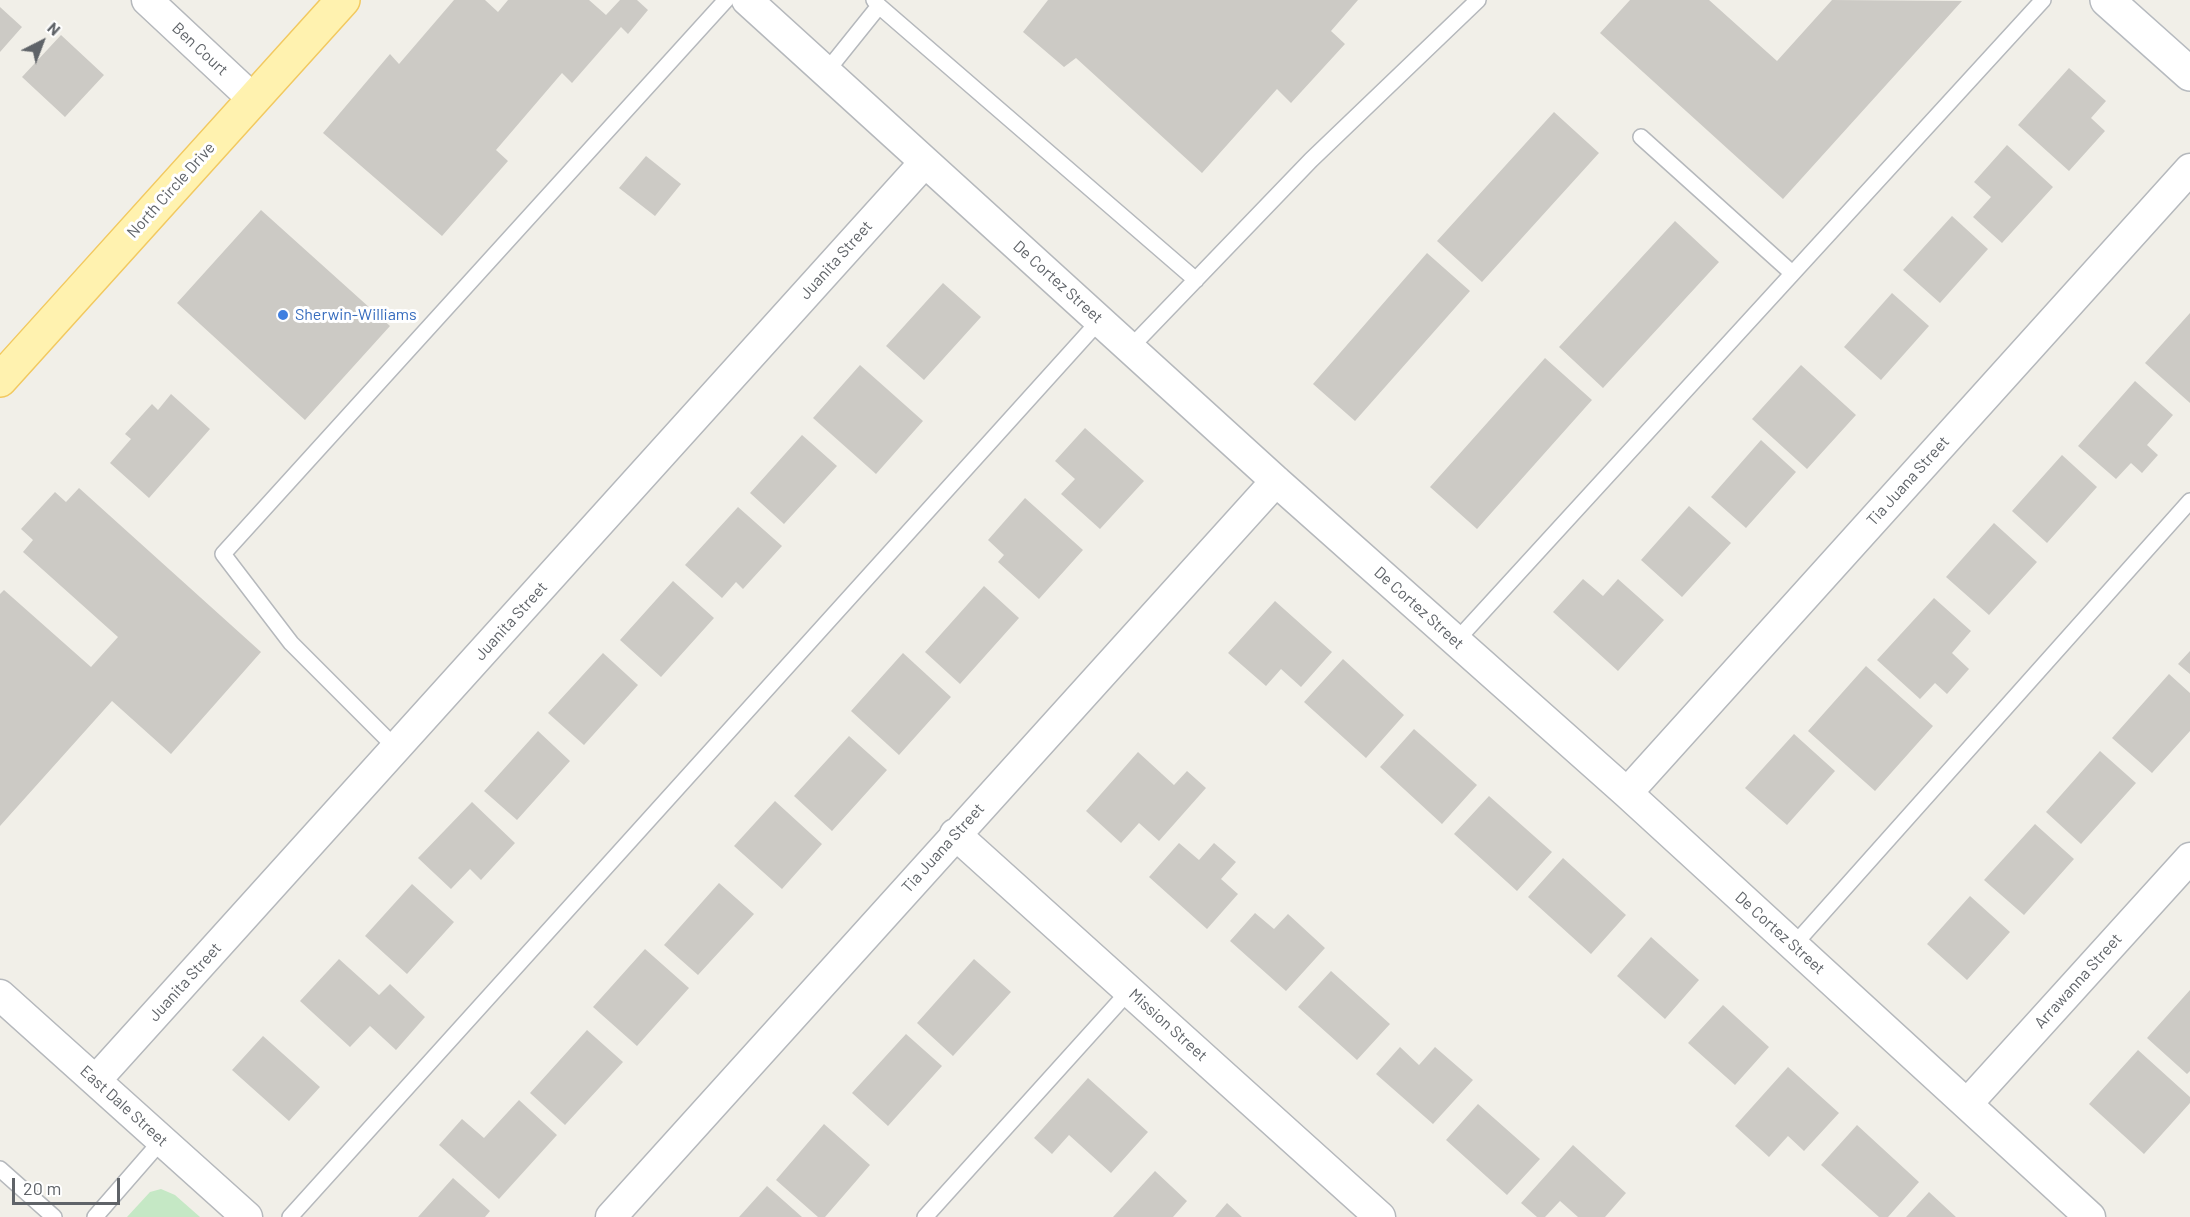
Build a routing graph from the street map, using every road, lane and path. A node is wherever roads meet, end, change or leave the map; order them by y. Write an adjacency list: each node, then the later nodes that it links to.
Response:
1 (147, 0): 11 (street, Ben Court)
2 (343, 0): 11 (main road, North Circle Drive)
3 (726, 0): 23 (lane)
4 (747, 0): 9 (street, De Cortez Street)
5 (1478, 0): 16 (lane)
6 (2043, 0): 15 (lane)
7 (2107, 0): 10 (main road)
8 (877, 3): 9 (lane); 16 (lane)
9 (826, 72): 13 (street, De Cortez Street)
10 (2190, 74)
11 (254, 99): 19 (main road, North Circle Drive)
12 (1641, 137): 15 (lane)
13 (925, 162): 17 (street, De Cortez Street); 23 (street, Juanita Street)
14 (2190, 169): 24 (street, Tia Juana Street)
15 (1792, 273): 22 (lane)
16 (1196, 280): 18 (lane)
17 (1100, 320): 18 (street, De Cortez Street); 37 (lane)
18 (1130, 348): 20 (street, De Cortez Street)
19 (0, 380)
20 (1276, 482): 22 (street, De Cortez Street); 25 (street, Tia Juana Street)
21 (2190, 501): 27 (lane)
22 (1456, 641): 24 (street, De Cortez Street)
23 (396, 748): 30 (street, Juanita Street)
24 (1627, 793): 27 (street, De Cortez Street)
25 (955, 834): 28 (street, Mission Street); 38 (street, Tia Juana Street)
26 (2190, 858): 31 (street, Arrawanna Street)
27 (1793, 946): 31 (street, De Cortez Street)
28 (1129, 991): 39 (lane); 40 (street, Mission Street)
29 (0, 995): 30 (street, East Dale Street)
30 (96, 1080): 32 (street, East Dale Street)
31 (1967, 1104): 41 (street, De Cortez Street)
32 (162, 1140): 35 (lane); 36 (street, East Dale Street)
33 (0, 1169): 34 (lane)
34 (54, 1217)
35 (95, 1217)
36 (248, 1217)
37 (290, 1217)
38 (611, 1217)
39 (925, 1217)
40 (1380, 1217)
41 (2090, 1217)

